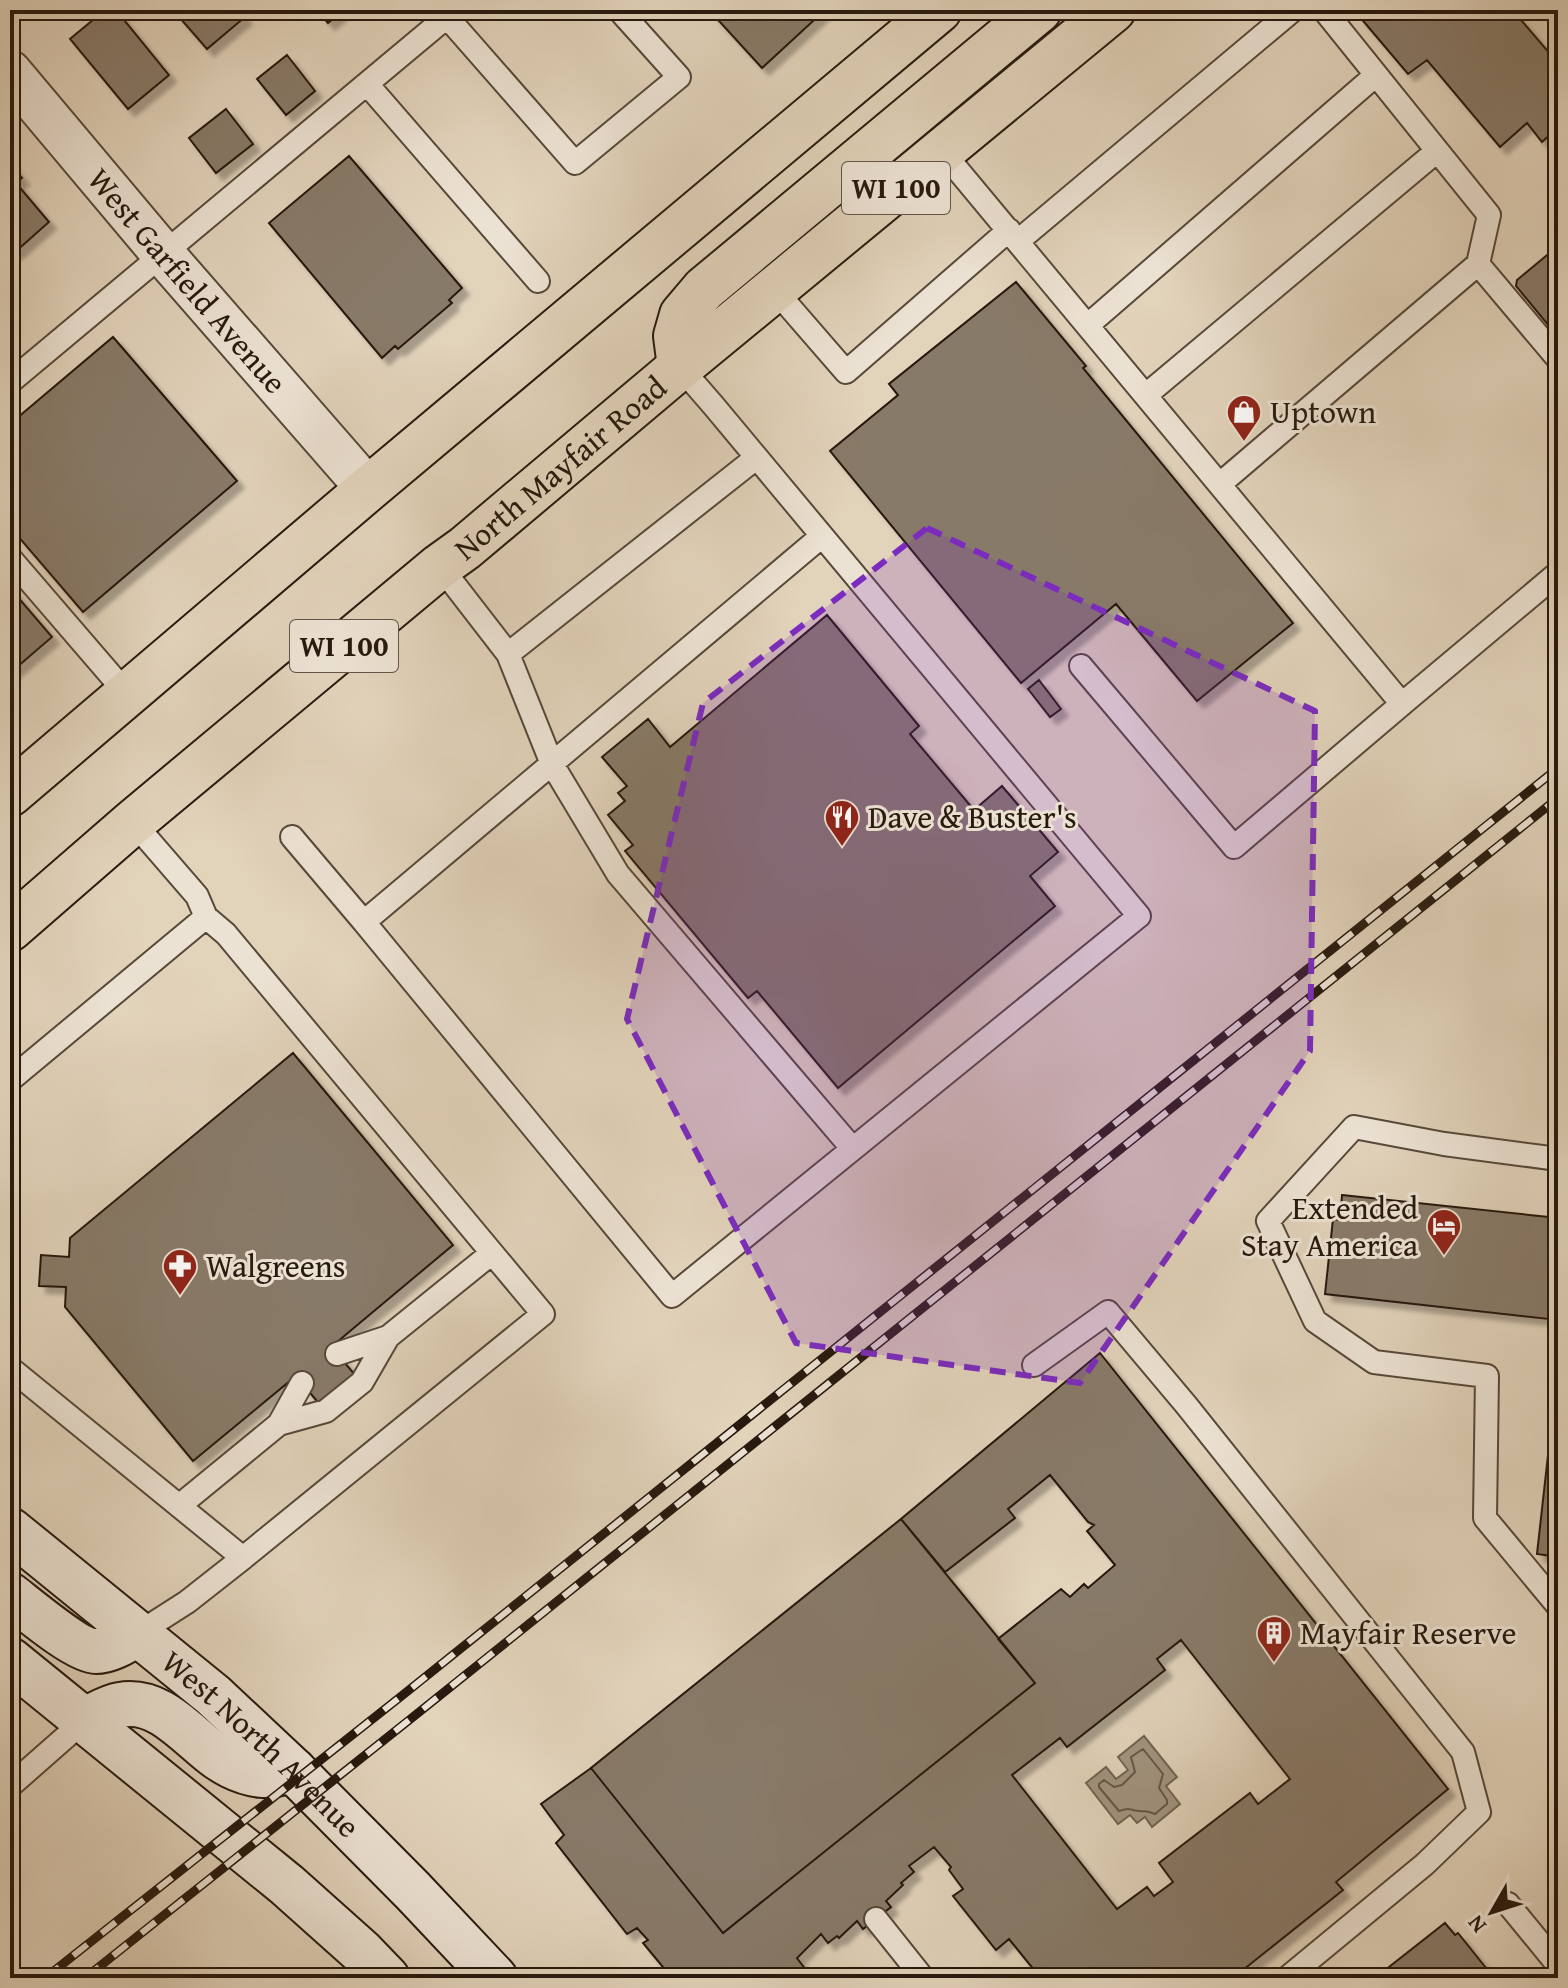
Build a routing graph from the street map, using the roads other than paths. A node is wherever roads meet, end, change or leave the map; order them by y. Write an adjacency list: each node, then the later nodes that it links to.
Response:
1 (619, 10): 7 (lane)
2 (939, 10): 25 (main road)
3 (1039, 10): 20 (main road)
4 (1113, 10): 11 (main road, North Mayfair Road / WI 100)
5 (1293, 10): 13 (lane)
6 (1324, 10): 9 (lane)
7 (451, 14): 10 (lane)
8 (10, 72): 14 (street, West Garfield Avenue)
9 (1376, 75): 12 (lane); 18 (lane)
10 (367, 84): 14 (lane); 16 (lane)
11 (942, 151): 13 (lane); 17 (main road, North Mayfair Road / WI 100)
12 (1437, 151): 15 (lane); 22 (lane)
13 (1013, 236): 17 (lane); 18 (lane)
14 (163, 254): 21 (lane); 25 (street, West Garfield Avenue)
15 (1478, 264): 19 (lane); 24 (lane)
16 (538, 281)
17 (774, 289): 20 (main road, North Mayfair Road / WI 100)
18 (1088, 325): 22 (lane)
19 (1558, 359)
20 (680, 367): 23 (lane); 28 (main road, North Mayfair Road / WI 100)
21 (10, 382)
22 (1146, 395): 24 (lane)
23 (756, 458): 26 (lane); 30 (lane)
24 (1220, 484): 33 (lane)
25 (368, 489): 32 (main road)
26 (822, 536): 34 (lane); 42 (lane)
27 (10, 558): 32 (lane)
28 (440, 566): 30 (lane); 36 (main road, North Mayfair Road / WI 100)
29 (1558, 573): 33 (lane)
30 (508, 654): 34 (lane)
31 (1081, 666): 33 (lane)
32 (127, 694): 35 (main road)
33 (1402, 704)
34 (552, 764): 39 (lane); 42 (lane)
35 (10, 794)
36 (133, 822): 38 (lane); 40 (main road, North Mayfair Road / WI 100)
37 (292, 837): 39 (lane)
38 (206, 917): 41 (lane); 44 (lane)
39 (364, 922): 42 (lane)
40 (10, 929)
41 (10, 1080)
42 (852, 1148)
43 (1558, 1159): 55 (lane)
44 (492, 1253): 45 (lane); 53 (lane)
45 (388, 1337): 46 (lane); 50 (lane)
46 (337, 1354)
47 (1034, 1365): 67 (lane)
48 (10, 1368): 51 (lane)
49 (302, 1383): 50 (lane)
50 (279, 1424): 51 (lane)
51 (179, 1506): 53 (lane)
52 (10, 1530): 56 (main road, West North Avenue)
53 (243, 1558): 56 (lane)
54 (10, 1595): 56 (main road)
55 (1558, 1606)
56 (137, 1634): 59 (main road, West North Avenue)
57 (10, 1660): 58 (main road)
58 (85, 1720): 59 (main road); 60 (lane); 64 (main road)
59 (293, 1770): 65 (main road, West North Avenue)
60 (10, 1786)
61 (1508, 1904): 63 (lane)
62 (876, 1919): 66 (lane)
63 (1558, 1965)
64 (387, 1978)
65 (495, 1978)
66 (923, 1978)
67 (1287, 1978)

